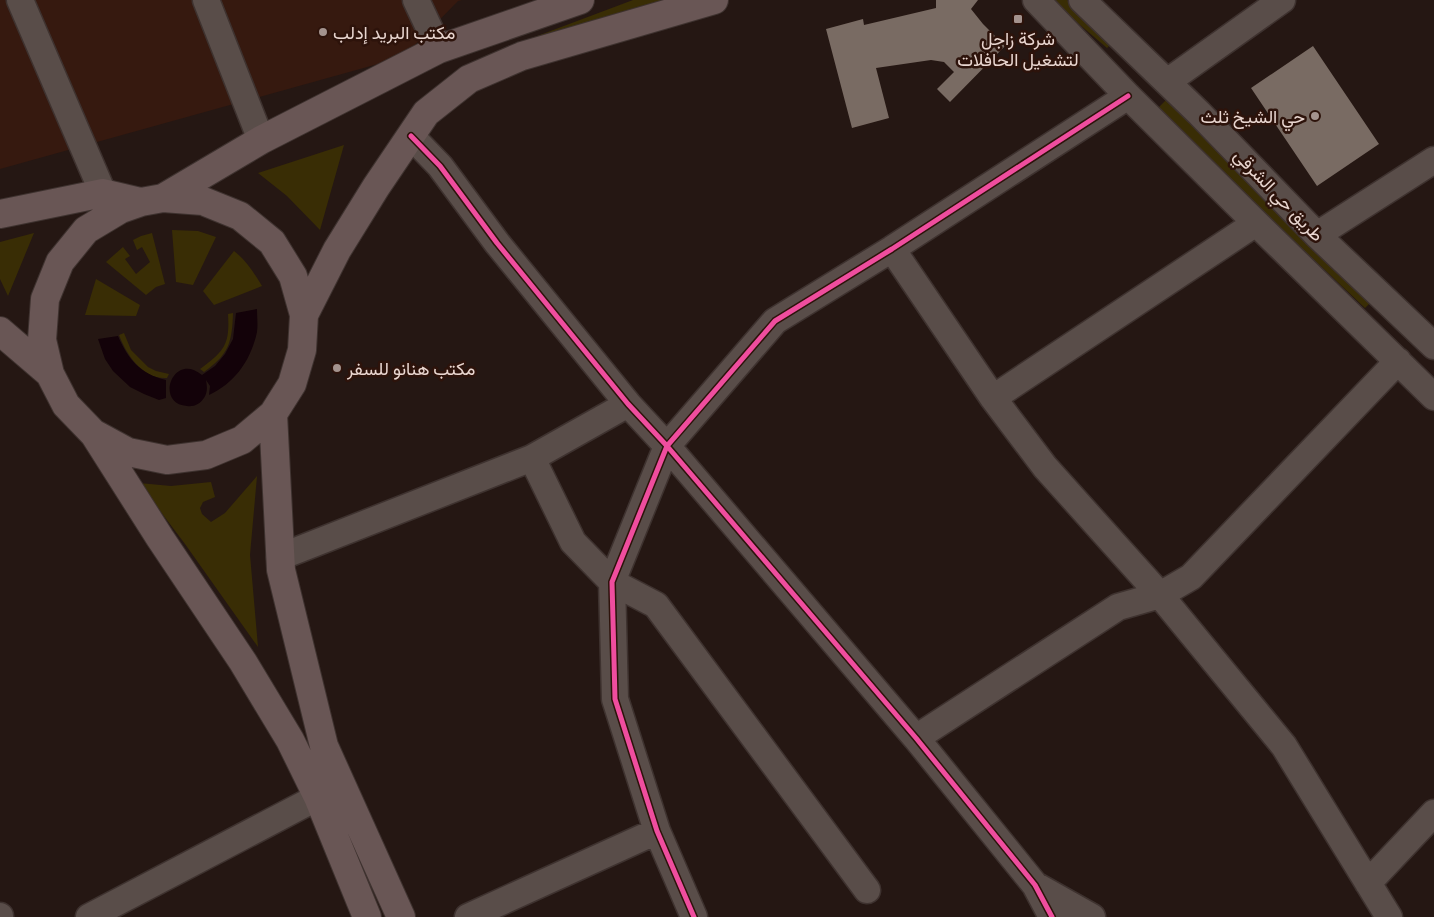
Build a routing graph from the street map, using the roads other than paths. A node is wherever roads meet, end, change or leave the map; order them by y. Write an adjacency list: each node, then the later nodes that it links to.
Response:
1 (20, 0): 15 (street)
2 (206, 0): 13 (street)
3 (416, 0): 9 (street)
4 (580, 0): 9 (main road)
5 (714, 0): 12 (main road)
6 (1036, 0): 11 (street)
7 (1082, 0): 10 (street, طريق حي الشرقي)
8 (1282, 0): 10 (street)
9 (439, 49): 13 (main road)
10 (1167, 82): 19 (street, طريق حي الشرقي)
11 (1128, 96): 18 (street); 20 (street)
12 (411, 136): 21 (main road); 28 (street)
13 (261, 140): 16 (main road)
14 (1434, 160): 19 (street)
15 (103, 193): 16 (main road); 17 (main road)
16 (152, 200): 21 (main road); 25 (main road)
17 (0, 214)
18 (1256, 223): 24 (street); 27 (street)
19 (1317, 235): 23 (street, طريق حي الشرقي)
20 (892, 250): 27 (street); 31 (street)
21 (304, 315): 29 (main road)
22 (0, 331): 25 (main road)
23 (1434, 346)
24 (1398, 360): 26 (street); 35 (street)
25 (50, 374): 30 (main road)
26 (1434, 397)
27 (993, 398): 35 (street)
28 (628, 404): 31 (street); 32 (street)
29 (273, 414): 30 (main road); 33 (main road)
30 (93, 433): 37 (main road)
31 (667, 446): 34 (street); 36 (street)
32 (532, 458): 33 (street); 34 (street)
33 (280, 557): 46 (main road)
34 (612, 582): 39 (street); 42 (street)
35 (1160, 596): 36 (street); 40 (street)
36 (916, 738): 41 (street)
37 (318, 798): 44 (street); 45 (main road)
38 (1434, 813): 40 (street)
39 (657, 832): 47 (street); 48 (street)
40 (1368, 883): 43 (street)
41 (1035, 885): 49 (street); 50 (street)
42 (867, 890)
43 (1380, 914)
44 (89, 917)
45 (367, 917)
46 (401, 917)
47 (468, 917)
48 (694, 917)
49 (1052, 917)
50 (1092, 917)

